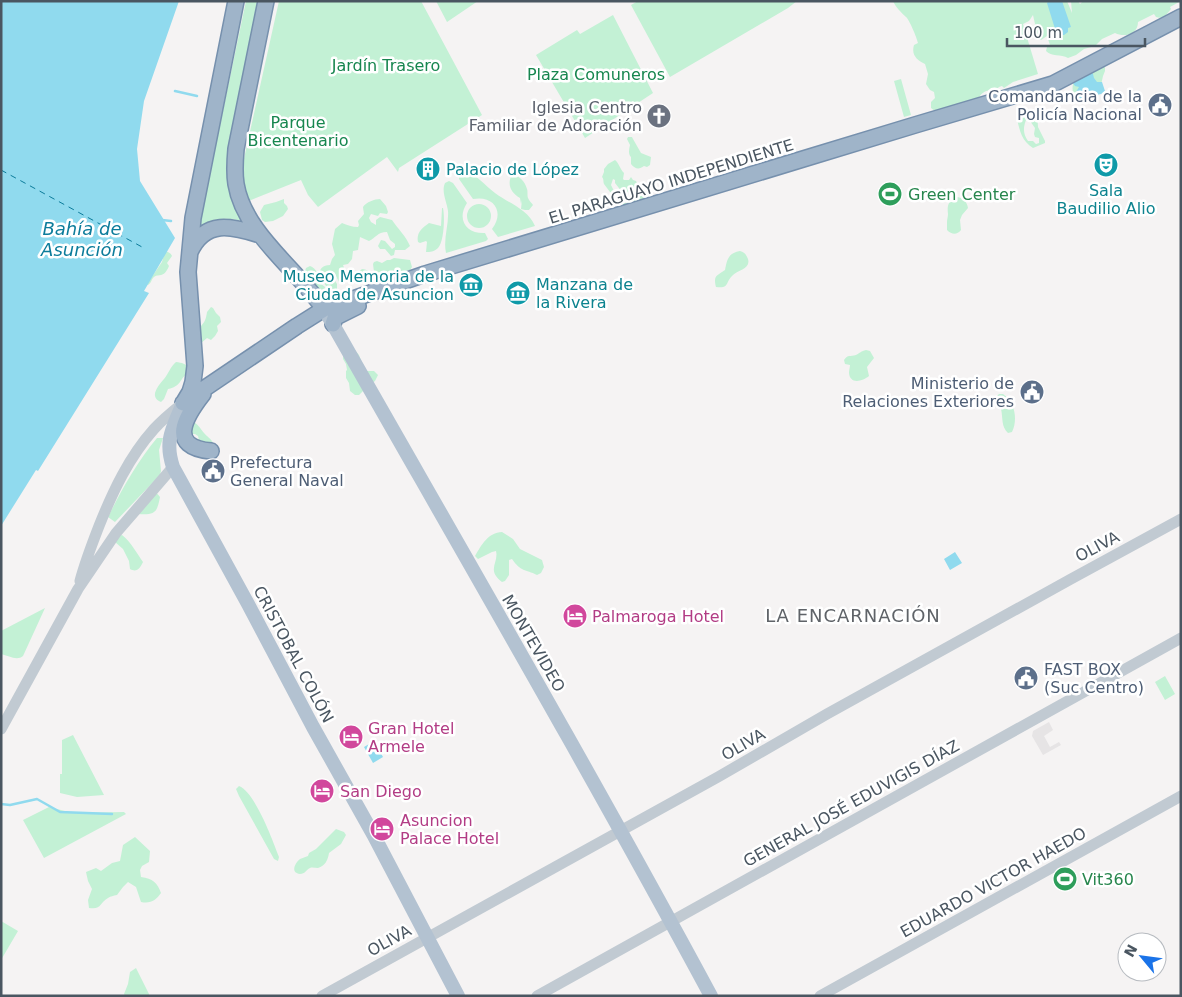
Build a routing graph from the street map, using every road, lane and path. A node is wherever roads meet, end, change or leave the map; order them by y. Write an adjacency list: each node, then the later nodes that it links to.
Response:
1 (236, 1): 5 (highway)
2 (266, 1): 4 (highway)
3 (1181, 17): 6 (highway, EL PARAGUAYO INDEPENDIENTE)
4 (260, 235): 5 (highway); 7 (highway)
5 (189, 254): 10 (highway)
6 (422, 275): 7 (highway, EL PARAGUAYO INDEPENDIENTE); 8 (highway)
7 (324, 309): 8 (main road, MONTEVIDEO); 9 (highway, EL PARAGUAYO INDEPENDIENTE)
8 (333, 324): 18 (main road, MONTEVIDEO)
9 (210, 384): 10 (highway, EL PARAGUAYO INDEPENDIENTE); 11 (highway)
10 (184, 403): 12 (main road, CRISTOBAL COLÓN); 14 (street)
11 (210, 451)
12 (173, 468): 14 (street); 20 (main road, CRISTOBAL COLÓN)
13 (1181, 519): 18 (street, OLIVA)
14 (78, 590): 16 (street)
15 (1181, 638): 19 (street, GENERAL JOSÉ EDUVIGIS DÍAZ)
16 (1, 729)
17 (1181, 796): 25 (street, EDUARDO VICTOR HAEDO)
18 (619, 831): 19 (main road, MONTEVIDEO); 20 (street, OLIVA)
19 (671, 922): 23 (street, GENERAL JOSÉ EDUVIGIS DÍAZ); 24 (main road, MONTEVIDEO)
20 (428, 938): 21 (street, OLIVA); 22 (main road, CRISTOBAL COLÓN)
21 (322, 996)
22 (458, 996)
23 (538, 996)
24 (711, 996)
25 (820, 996)

